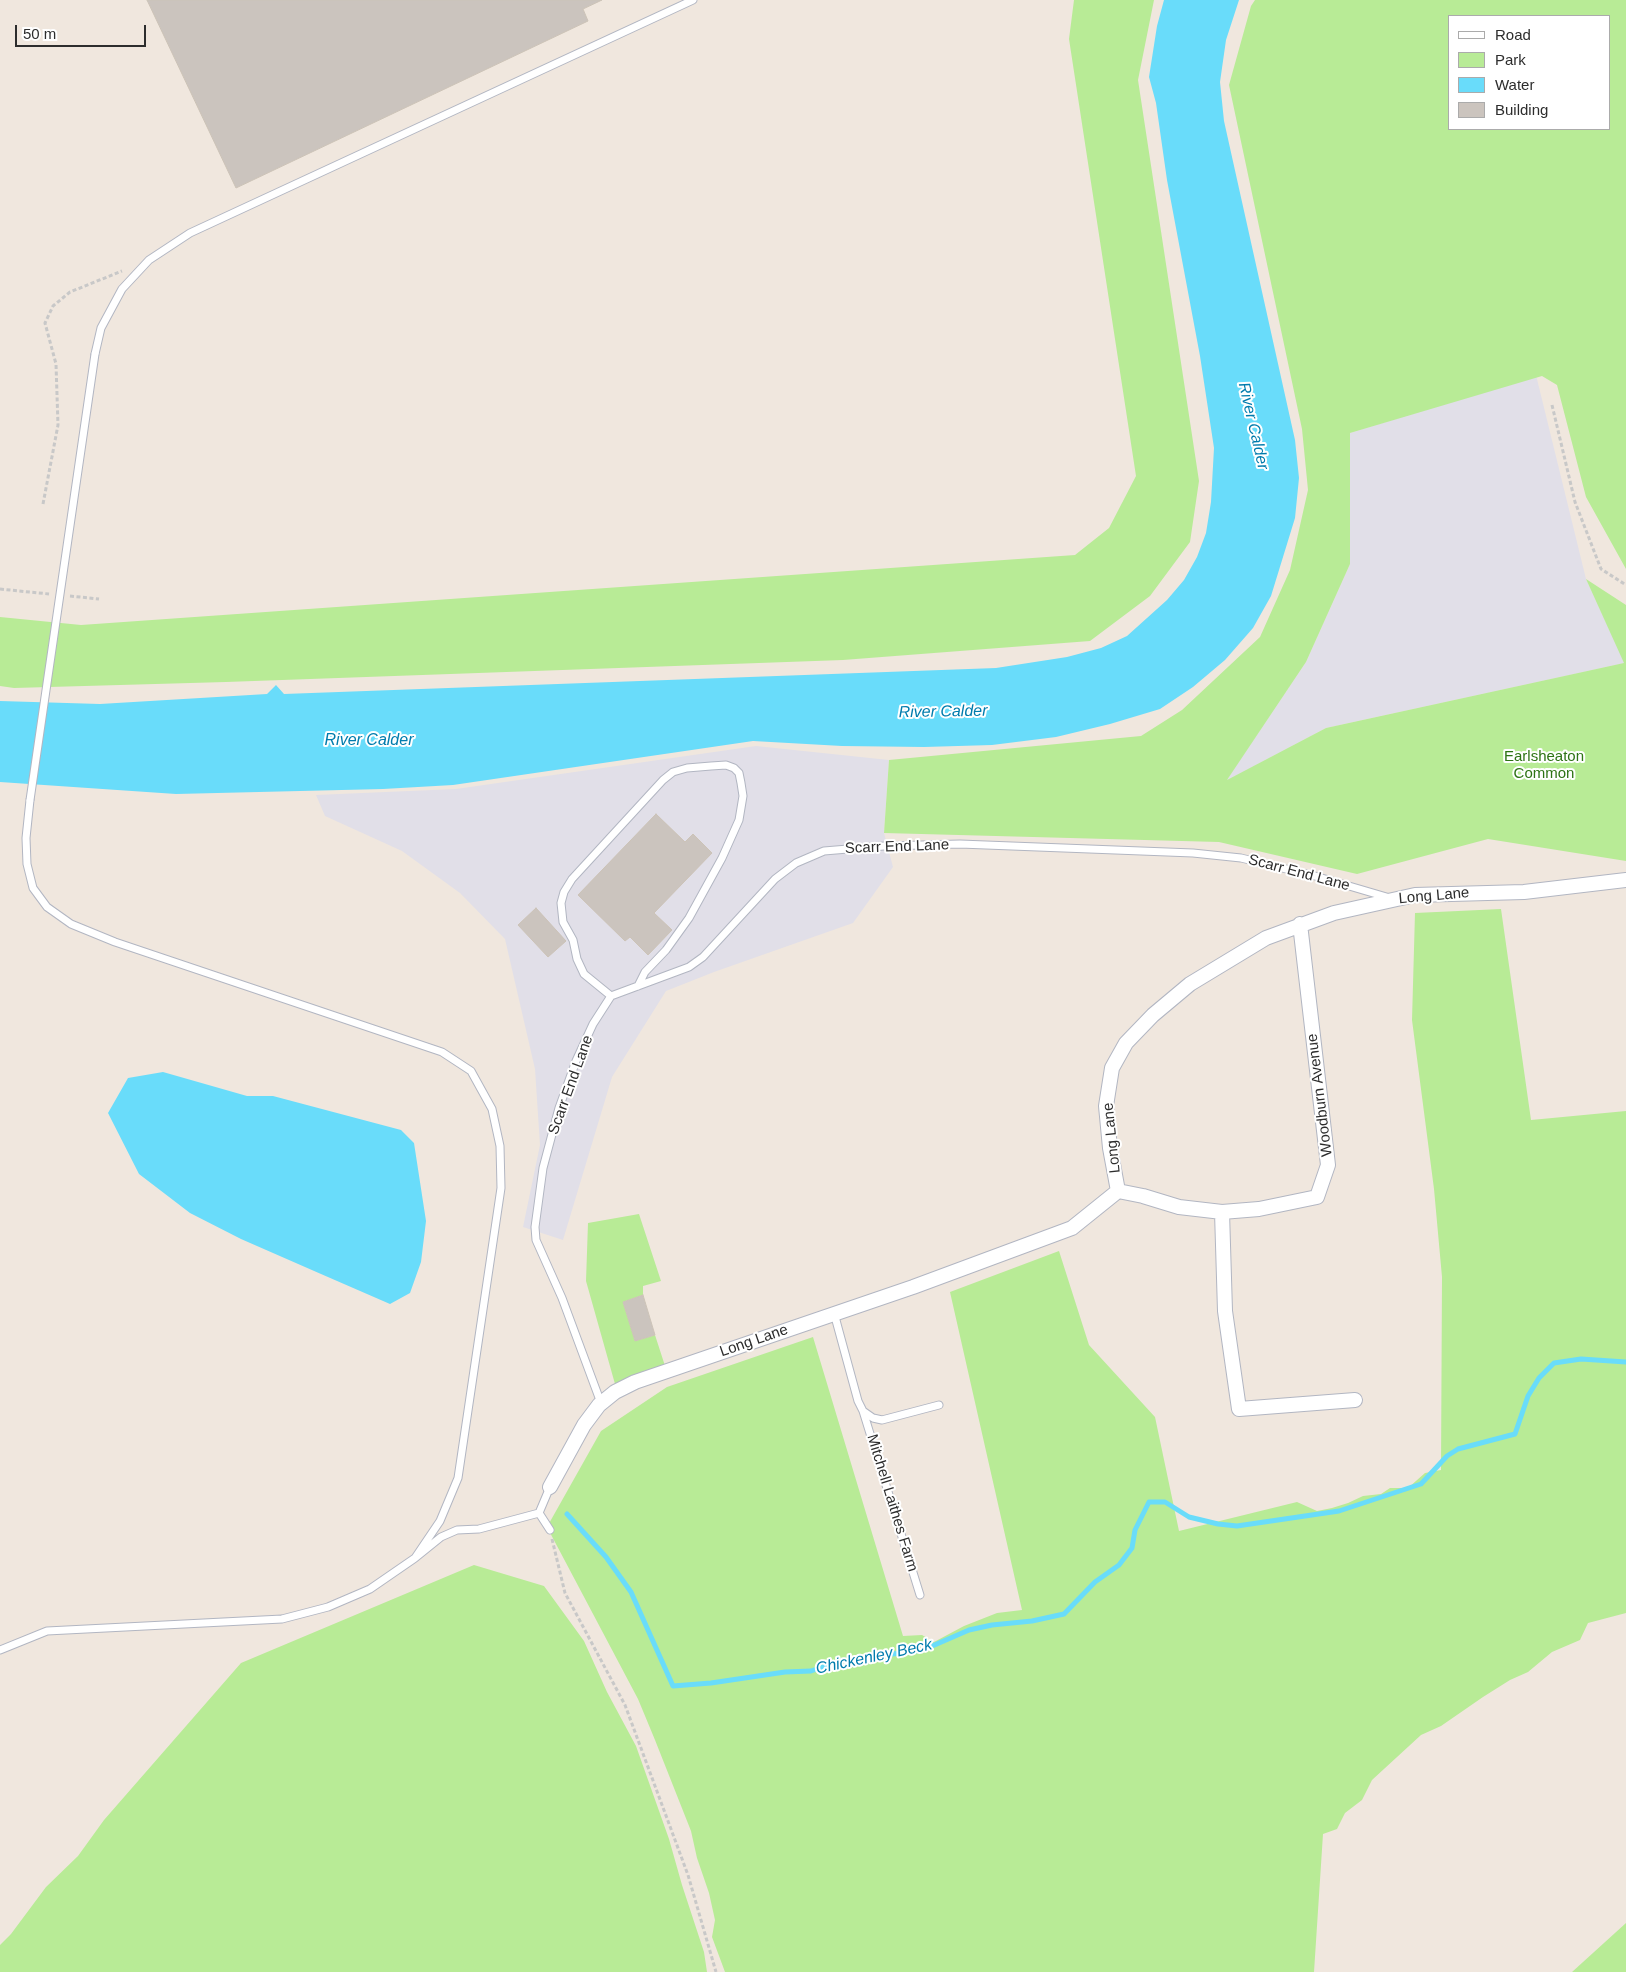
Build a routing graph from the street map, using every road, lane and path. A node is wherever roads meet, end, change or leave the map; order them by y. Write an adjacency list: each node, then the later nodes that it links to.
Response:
1 (693, 0): 21 (lane, bridge)
2 (122, 271): 4 (path)
3 (1552, 405): 5 (path)
4 (43, 504)
5 (1626, 585)
6 (1625, 884): 7 (street, Long Lane)
7 (1392, 899): 8 (street, Long Lane); 9 (lane, Scarr End Lane)
8 (1300, 924): 11 (street, Long Lane); 12 (street, Woodburn Avenue)
9 (638, 986): 10 (lane, Scarr End Lane); 10 (lane)
10 (611, 996): 15 (lane, Scarr End Lane)
11 (1118, 1191): 12 (street, Woodburn Avenue); 13 (street, Long Lane)
12 (1222, 1212): 14 (street)
13 (834, 1314): 15 (street, Long Lane); 17 (lane, Mitchell Laithes Farm)
14 (1355, 1400)
15 (601, 1403): 18 (street, Long Lane)
16 (939, 1405): 17 (lane, Mitchell Laithes Farm)
17 (863, 1411): 22 (lane, Mitchell Laithes Farm)
18 (550, 1487): 19 (lane, Long Lane)
19 (539, 1513): 20 (lane); 21 (lane)
20 (550, 1530): 24 (path)
21 (415, 1558): 23 (lane)
22 (920, 1595)
23 (0, 1650)
24 (716, 1972)

